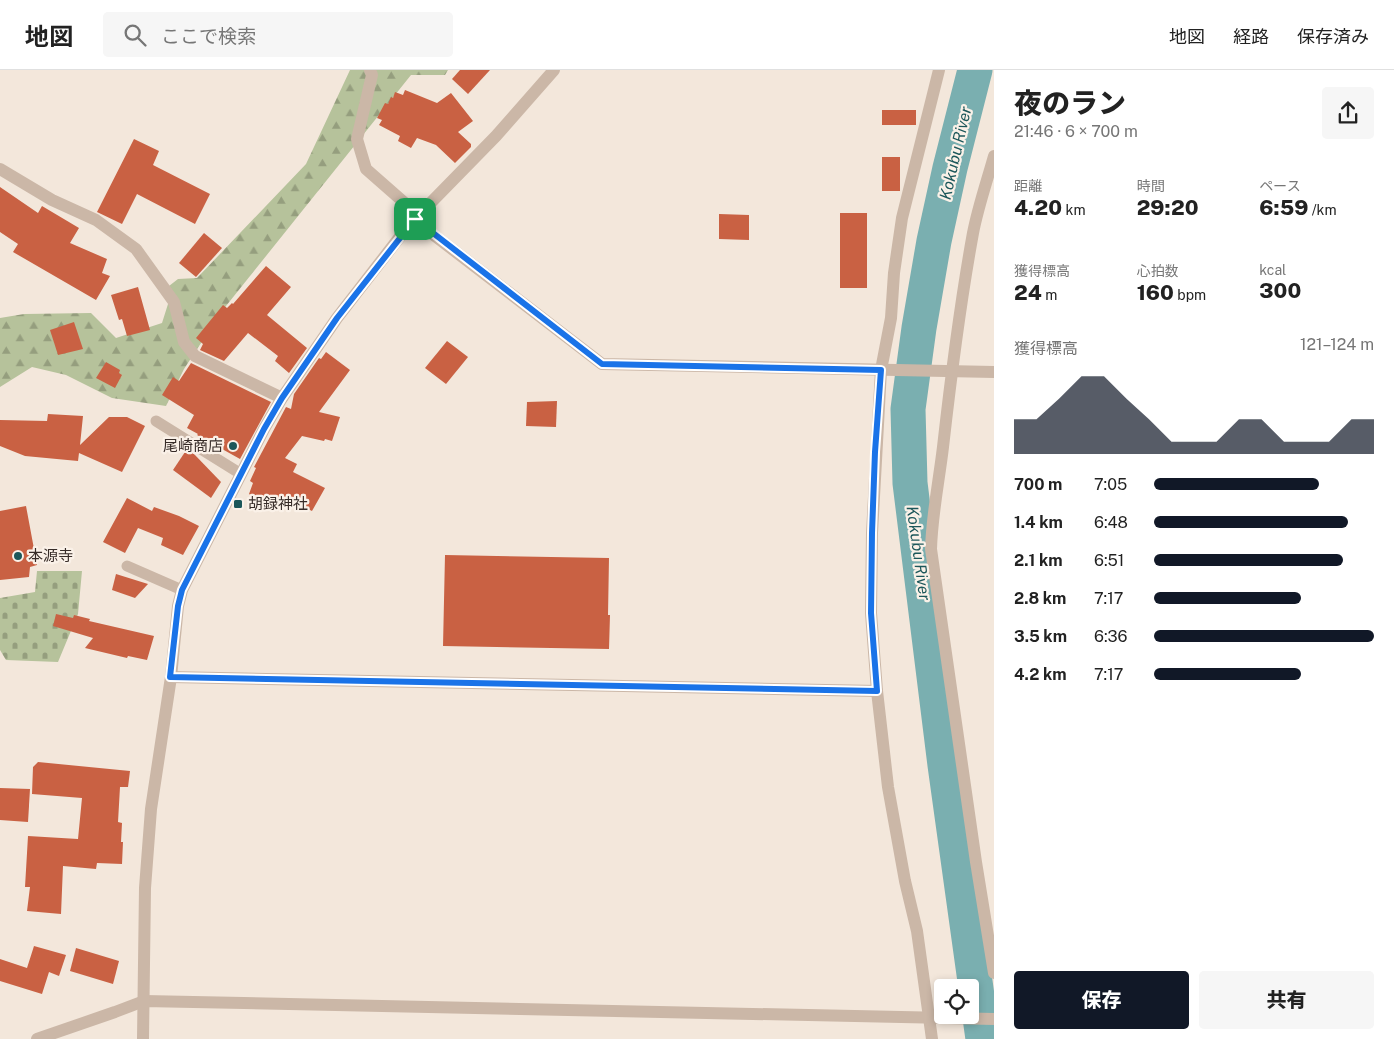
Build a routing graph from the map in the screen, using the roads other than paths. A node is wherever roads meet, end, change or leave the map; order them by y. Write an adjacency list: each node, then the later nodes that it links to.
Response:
1 (370, 70): 6 (street)
2 (554, 70): 6 (street)
3 (939, 70): 7 (street)
4 (994, 156): 8 (street)
5 (0, 169): 10 (street)
6 (415, 219): 7 (street); 10 (street)
7 (887, 370): 8 (street); 16 (street)
8 (952, 370): 9 (street); 17 (street)
9 (994, 372)
10 (282, 398): 12 (street)
11 (156, 421): 12 (lane)
12 (241, 474): 14 (street)
13 (128, 566): 14 (lane)
14 (182, 590): 15 (street)
15 (170, 677): 16 (street); 18 (street)
16 (877, 691): 19 (street)
17 (994, 973)
18 (144, 1001): 19 (street); 21 (street); 22 (street)
19 (929, 1018): 20 (street); 23 (street)
20 (994, 1020)
21 (37, 1039)
22 (143, 1039)
23 (932, 1039)

